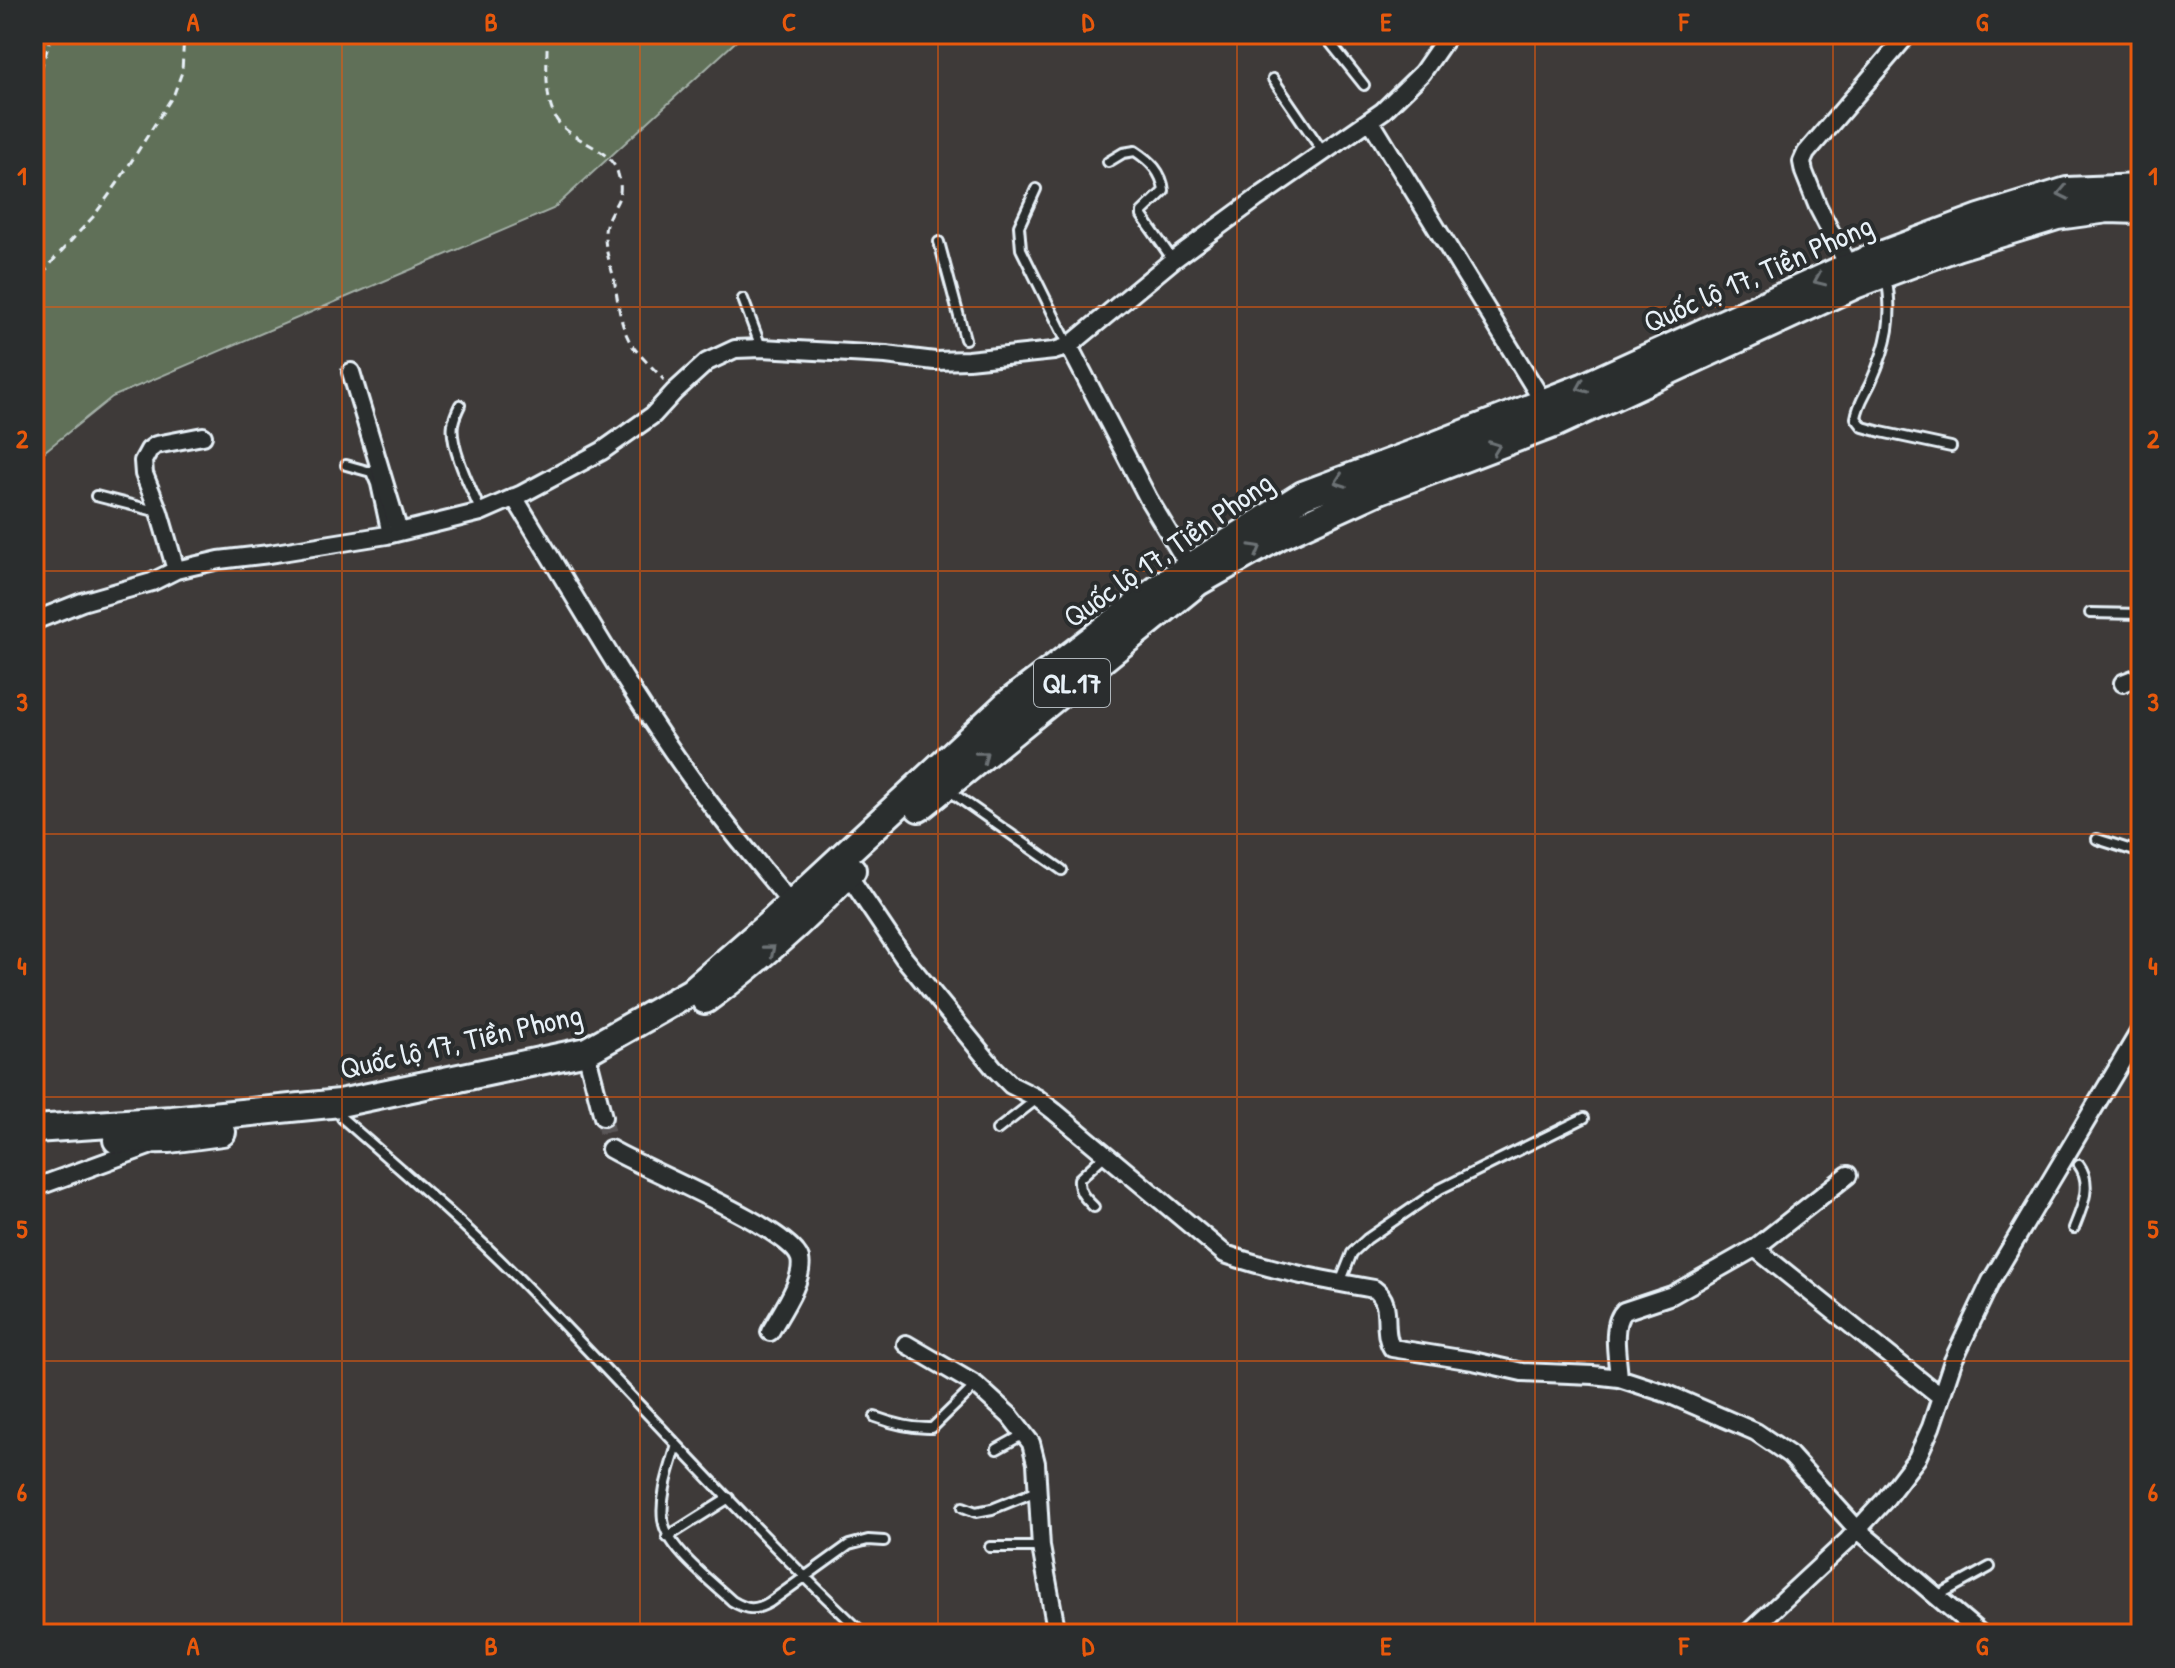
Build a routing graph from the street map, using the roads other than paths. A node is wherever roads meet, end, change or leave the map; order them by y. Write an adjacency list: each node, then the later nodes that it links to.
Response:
1 (1449, 34): 6 (street)
2 (1908, 34): 15 (street)
3 (1328, 40): 5 (lane)
4 (1273, 79): 7 (lane)
5 (1364, 85)
6 (1377, 111): 7 (street); 22 (street)
7 (1323, 152): 13 (street)
8 (1108, 162): 13 (lane)
9 (2141, 188): 15 (highway, Quốc lộ 17, Tiền Phong, one-way to 15)
10 (1036, 189): 18 (lane)
11 (2141, 210): 14 (highway, Quốc lộ 17, Tiền Phong / QL.17)
12 (939, 242): 17 (lane)
13 (1173, 260): 18 (street)
14 (1885, 274): 15 (highway, Quốc lộ 17, Tiền Phong / QL.17); 24 (lane)
15 (1854, 275): 22 (highway, Quốc lộ 17, Tiền Phong / QL.17)
16 (743, 299): 19 (lane)
17 (965, 339)
18 (1069, 346): 19 (street); 32 (street)
19 (762, 348): 27 (street)
20 (351, 372): 30 (street)
21 (460, 405): 29 (lane)
22 (1550, 413): 32 (highway, Quốc lộ 17, Tiền Phong / QL.17)
23 (203, 436): 28 (street)
24 (1951, 447)
25 (346, 465): 30 (lane)
26 (96, 496): 28 (lane)
27 (514, 497): 29 (street); 43 (street)
28 (159, 512): 31 (street)
29 (481, 512): 30 (street)
30 (393, 533): 31 (street)
31 (176, 570): 35 (street)
32 (1194, 574): 38 (highway, Quốc lộ 17, Tiền Phong / QL.17, one-way to 32); 43 (highway, Quốc lộ 17, Tiền Phong)
33 (2090, 613): 34 (lane)
34 (2141, 614)
35 (34, 621)
36 (2141, 676): 37 (street)
37 (2123, 683)
38 (944, 787): 41 (lane); 42 (highway, Quốc lộ 17, Tiền Phong / QL.17)
39 (2097, 839): 40 (lane)
40 (2141, 853)
41 (1062, 870)
42 (848, 875): 43 (highway, Quốc lộ 17, Tiền Phong / QL.17); 46 (street)
43 (798, 912): 45 (highway, Quốc lộ 17, Tiền Phong / QL.17, one-way to 43); 50 (highway, Quốc lộ 17, Tiền Phong)
44 (2141, 1029): 56 (street)
45 (589, 1063): 47 (street); 48 (highway, Quốc lộ 17, Tiền Phong / QL.17)
46 (1037, 1098): 51 (lane); 55 (street)
47 (603, 1117)
48 (342, 1118): 52 (highway, Quốc lộ 17, Tiền Phong / QL.17); 70 (lane)
49 (1584, 1118): 62 (lane)
50 (34, 1129)
51 (997, 1130)
52 (169, 1139): 53 (highway, Quốc lộ 17, Tiền Phong / QL.17); 58 (street)
53 (34, 1147)
54 (610, 1149): 63 (street)
55 (1105, 1155): 59 (lane); 62 (street)
56 (2073, 1160): 60 (lane); 67 (street)
57 (1848, 1175): 61 (street)
58 (34, 1188)
59 (1094, 1207)
60 (2074, 1228)
61 (1755, 1248): 65 (street); 67 (street)
62 (1340, 1283): 65 (street)
63 (770, 1332)
64 (906, 1344): 66 (street)
65 (1619, 1378): 75 (street)
66 (976, 1385): 68 (lane); 69 (street)
67 (1941, 1397): 75 (street)
68 (875, 1417)
69 (1025, 1433): 71 (lane); 72 (street)
70 (677, 1445): 73 (lane); 76 (lane)
71 (997, 1449)
72 (1037, 1491): 74 (lane); 79 (street)
73 (729, 1498): 76 (lane); 81 (lane)
74 (963, 1507)
75 (1857, 1529): 82 (street); 85 (street)
76 (667, 1537): 81 (lane)
77 (884, 1541): 81 (lane)
78 (990, 1547): 79 (lane)
79 (1041, 1547): 84 (street)
80 (1990, 1567): 82 (lane)
81 (805, 1578): 83 (lane)
82 (1936, 1597): 86 (street)
83 (864, 1634)
84 (1057, 1634)
85 (1747, 1634)
86 (1981, 1634)

